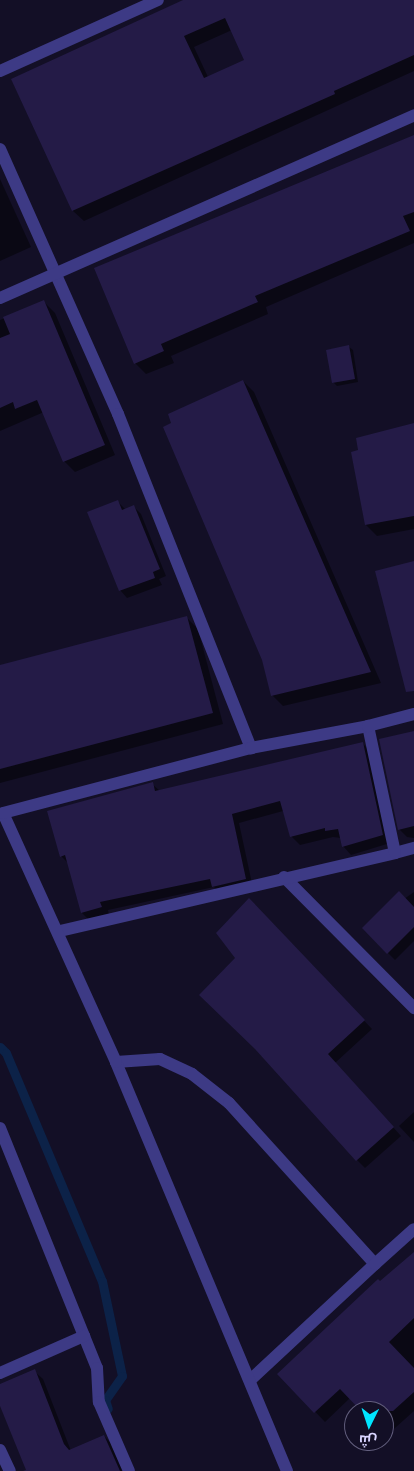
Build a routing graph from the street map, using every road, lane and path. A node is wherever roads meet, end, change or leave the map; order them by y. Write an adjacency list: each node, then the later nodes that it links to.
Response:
1 (158, 0): 2 (street)
2 (0, 71)
3 (414, 115): 5 (street)
4 (0, 149): 5 (street)
5 (56, 275): 6 (street); 9 (street)
6 (0, 298)
7 (414, 714): 8 (street)
8 (368, 726): 9 (street); 12 (street)
9 (252, 748): 10 (street)
10 (2, 814): 14 (street)
11 (414, 848): 12 (street)
12 (395, 853): 13 (street)
13 (284, 877): 14 (street); 15 (street)
14 (60, 931): 16 (street)
15 (414, 1008)
16 (116, 1062): 19 (street); 22 (street)
17 (0, 1128): 20 (street)
18 (414, 1228): 19 (street)
19 (375, 1264): 22 (street)
20 (84, 1336): 21 (street); 25 (street)
21 (0, 1373)
22 (250, 1380): 26 (street)
23 (0, 1450): 24 (street)
24 (10, 1471)
25 (129, 1471)
26 (287, 1471)

